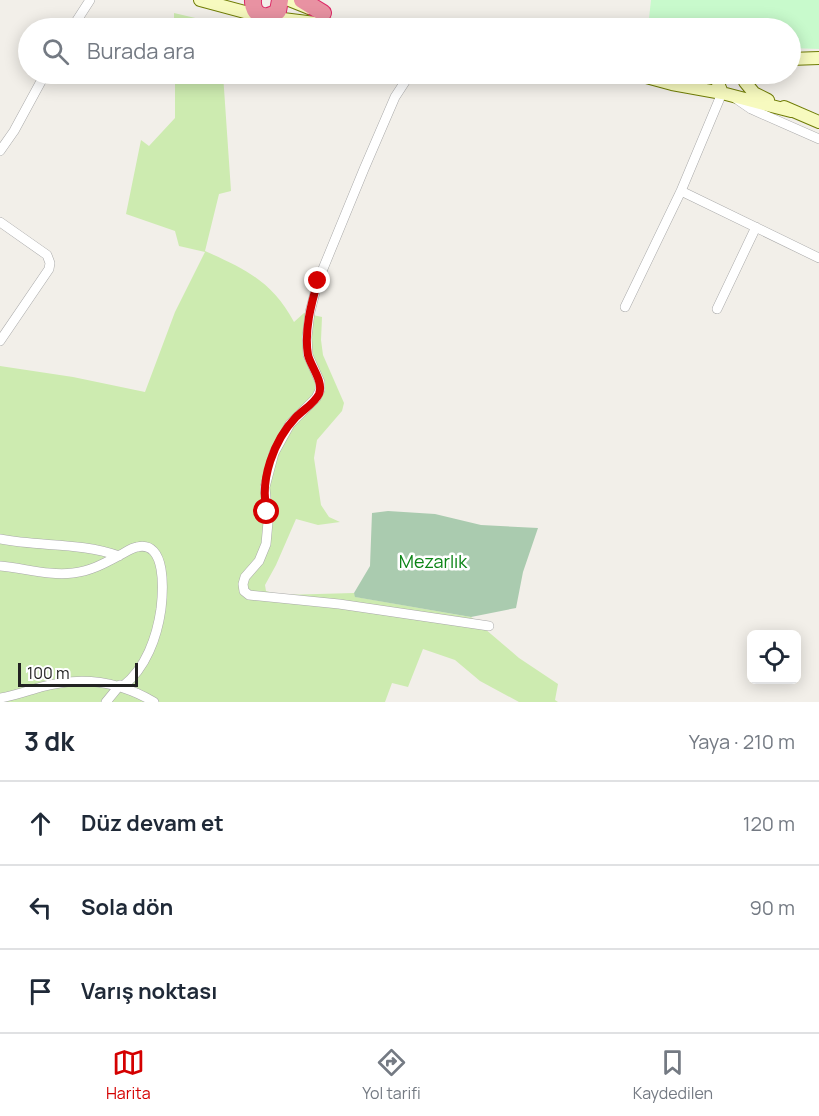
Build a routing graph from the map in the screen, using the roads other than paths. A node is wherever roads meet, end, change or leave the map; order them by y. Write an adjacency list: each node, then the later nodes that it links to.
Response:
1 (90, 0): 9 (street)
2 (201, 0): 8 (street)
3 (253, 0): 8 (highway)
4 (280, 0): 8 (highway)
5 (289, 0): 7 (street)
6 (302, 0): 7 (highway)
7 (323, 13): 11 (street)
8 (263, 17): 10 (street)
9 (78, 18)
10 (271, 18)
11 (335, 18)
12 (819, 58): 13 (street)
13 (801, 59)
14 (40, 84): 24 (street)
15 (403, 84): 35 (street)
16 (672, 84): 20 (street)
17 (718, 84): 20 (street)
18 (737, 84): 20 (street)
19 (750, 84): 21 (street)
20 (728, 94): 21 (street); 23 (street); 25 (street)
21 (791, 111): 22 (street)
22 (819, 122)
23 (819, 139)
24 (0, 151)
25 (681, 191): 27 (street); 29 (street)
26 (0, 222): 31 (street)
27 (756, 227): 28 (street); 30 (street)
28 (819, 258)
29 (625, 307)
30 (717, 309)
31 (0, 341)
32 (0, 539): 33 (street)
33 (119, 556): 34 (street); 36 (street)
34 (0, 566)
35 (489, 626)
36 (121, 686): 37 (street); 38 (street); 39 (street)
37 (0, 698)
38 (106, 702)
39 (154, 702)

